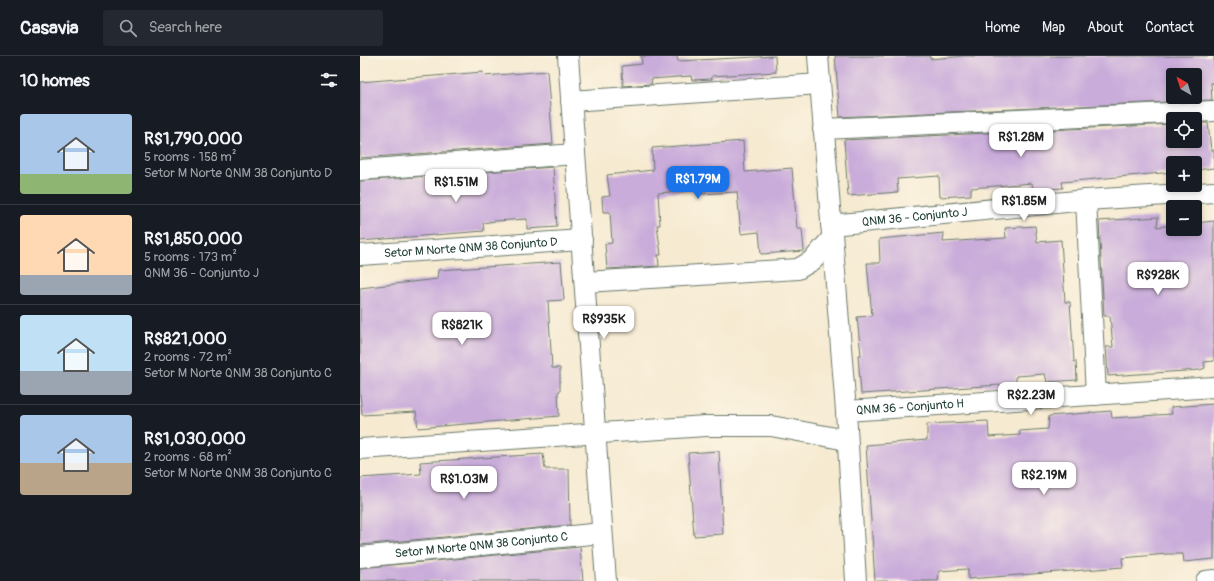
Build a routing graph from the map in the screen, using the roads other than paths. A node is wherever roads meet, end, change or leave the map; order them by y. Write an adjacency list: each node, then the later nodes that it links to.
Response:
1 (568, 56): 4 (street)
2 (818, 56): 3 (street)
3 (820, 84): 4 (street); 6 (street)
4 (571, 101): 7 (street)
5 (1214, 111): 6 (street)
6 (823, 129): 11 (street)
7 (575, 154): 8 (street); 12 (street)
8 (360, 170)
9 (1214, 192): 10 (street, QNM 36 - Conjunto J)
10 (1086, 200): 11 (street, QNM 36 - Conjunto J); 16 (street)
11 (831, 232): 14 (street); 17 (street)
12 (582, 240): 13 (street, Setor M Norte QNM 38 Conjunto D); 14 (street)
13 (360, 254)
14 (585, 282): 18 (street)
15 (1214, 387): 16 (street, QNM 36 - Conjunto H)
16 (1096, 395): 17 (street, QNM 36 - Conjunto H)
17 (846, 412): 19 (street)
18 (594, 434): 19 (street); 20 (street); 21 (street)
19 (847, 440): 25 (street)
20 (360, 449)
21 (602, 533): 22 (street, Setor M Norte QNM 38 Conjunto C); 24 (street)
22 (360, 557)
23 (1214, 580): 26 (street)
24 (606, 581)
25 (856, 581)
26 (1206, 581)

